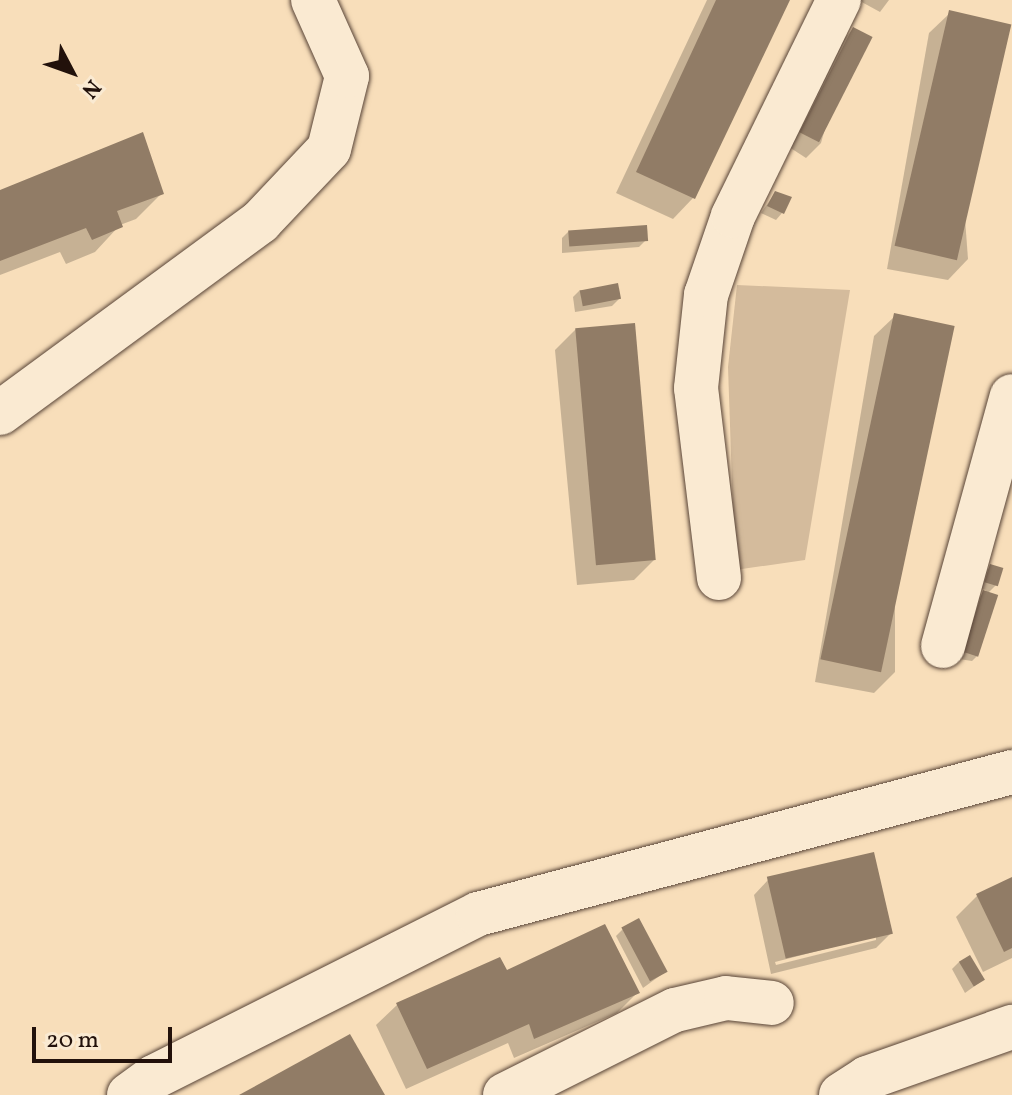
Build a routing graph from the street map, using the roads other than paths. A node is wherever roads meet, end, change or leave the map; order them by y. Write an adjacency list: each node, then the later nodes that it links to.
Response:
1 (313, 0): 4 (street)
2 (839, 0): 5 (street)
3 (1012, 396): 6 (street)
4 (0, 413)
5 (719, 578)
6 (943, 646)
7 (1012, 772): 10 (street)
8 (772, 1003): 11 (street)
9 (1012, 1027): 12 (street)
10 (129, 1095)
11 (505, 1095)
12 (841, 1095)

